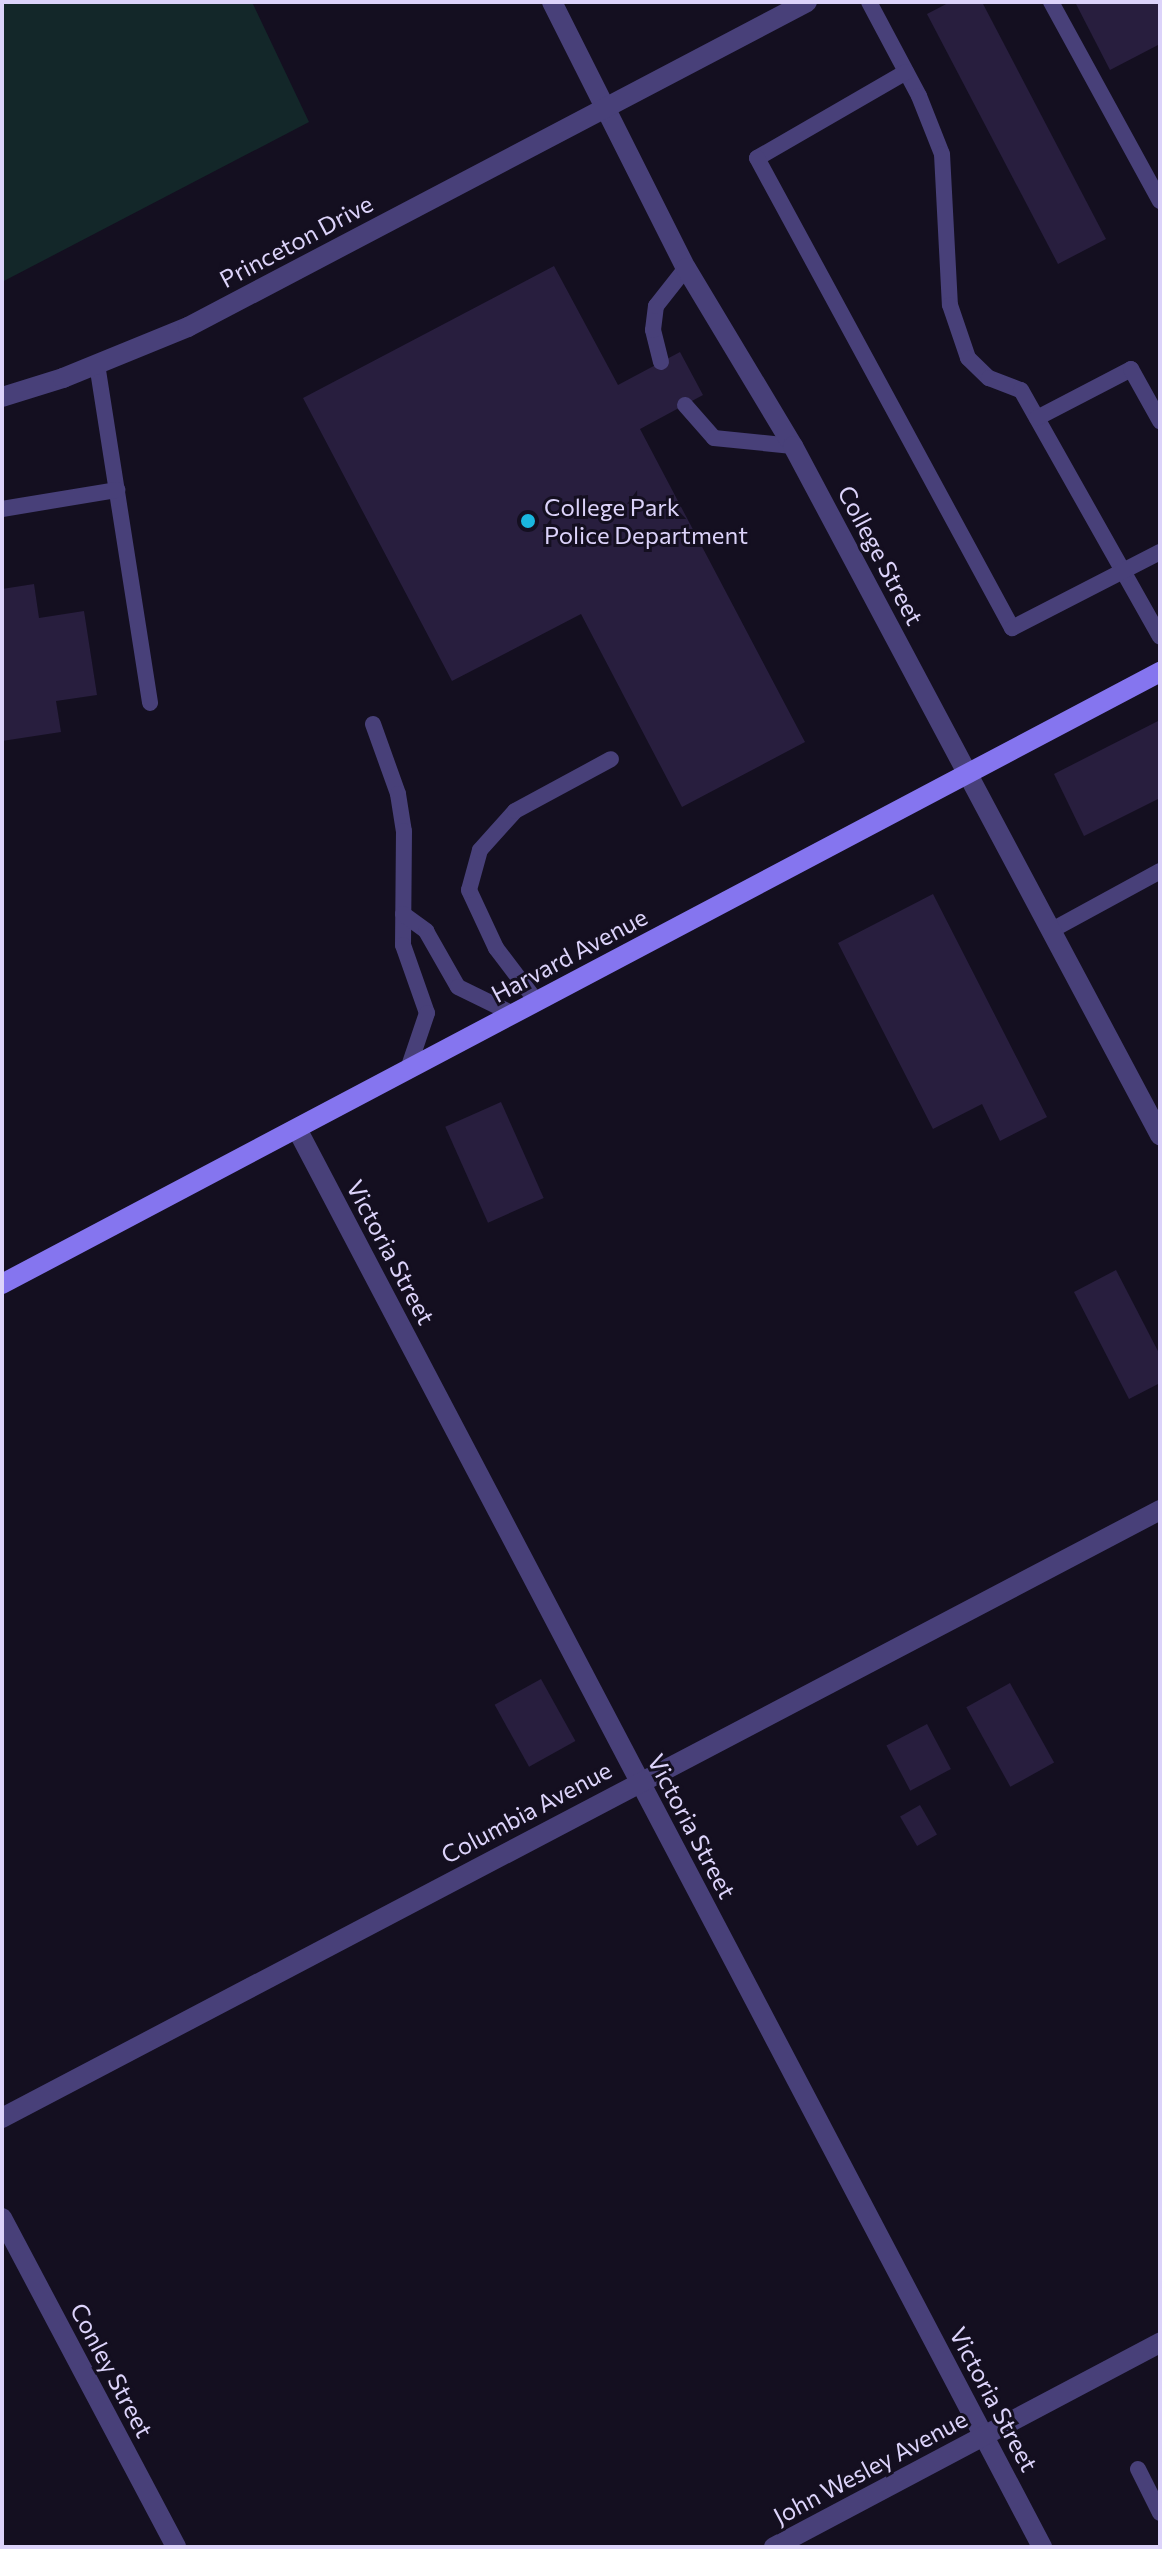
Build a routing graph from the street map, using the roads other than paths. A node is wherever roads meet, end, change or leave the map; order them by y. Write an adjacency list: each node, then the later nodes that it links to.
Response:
1 (552, 2): 6 (street, College Street)
2 (807, 2): 6 (street, Princeton Drive)
3 (869, 2): 5 (lane)
4 (1051, 2): 7 (lane)
5 (906, 72): 13 (lane); 19 (lane)
6 (605, 109): 8 (street, College Street); 10 (street, Princeton Drive)
7 (1160, 201)
8 (686, 268): 9 (lane); 15 (street, College Street)
9 (661, 362)
10 (97, 364): 11 (street, Princeton Drive); 16 (lane)
11 (2, 397)
12 (685, 405): 15 (lane)
13 (1037, 418): 14 (lane); 19 (lane)
14 (1160, 421)
15 (793, 446): 25 (street, College Street)
16 (117, 490): 17 (lane); 22 (lane)
17 (2, 509)
18 (1160, 552): 19 (lane)
19 (1122, 573): 20 (lane)
20 (1160, 637)
21 (1160, 672): 25 (street, Harvard Avenue)
22 (150, 703)
23 (373, 724): 27 (lane)
24 (611, 759): 29 (lane)
25 (969, 773): 28 (street, College Street); 29 (street, Harvard Avenue)
26 (1160, 871): 28 (lane)
27 (403, 914): 30 (lane); 31 (lane)
28 (1052, 930): 33 (street, College Street)
29 (537, 1002): 30 (street, Harvard Avenue)
30 (513, 1014): 31 (street, Harvard Avenue)
31 (408, 1069): 32 (street, Harvard Avenue)
32 (297, 1129): 34 (street, Harvard Avenue); 36 (street, Victoria Street)
33 (1160, 1135)
34 (2, 1284)
35 (1160, 1510): 36 (street, Columbia Avenue)
36 (640, 1782): 37 (street, Columbia Avenue); 40 (street, Victoria Street)
37 (2, 2118)
38 (2, 2218): 43 (street, Conley Street)
39 (1160, 2343): 40 (street, John Wesley Avenue)
40 (984, 2436): 44 (street, John Wesley Avenue); 45 (street, Victoria Street)
41 (1138, 2469): 42 (lane)
42 (1160, 2513)
43 (176, 2547)
44 (774, 2547)
45 (1042, 2547)

